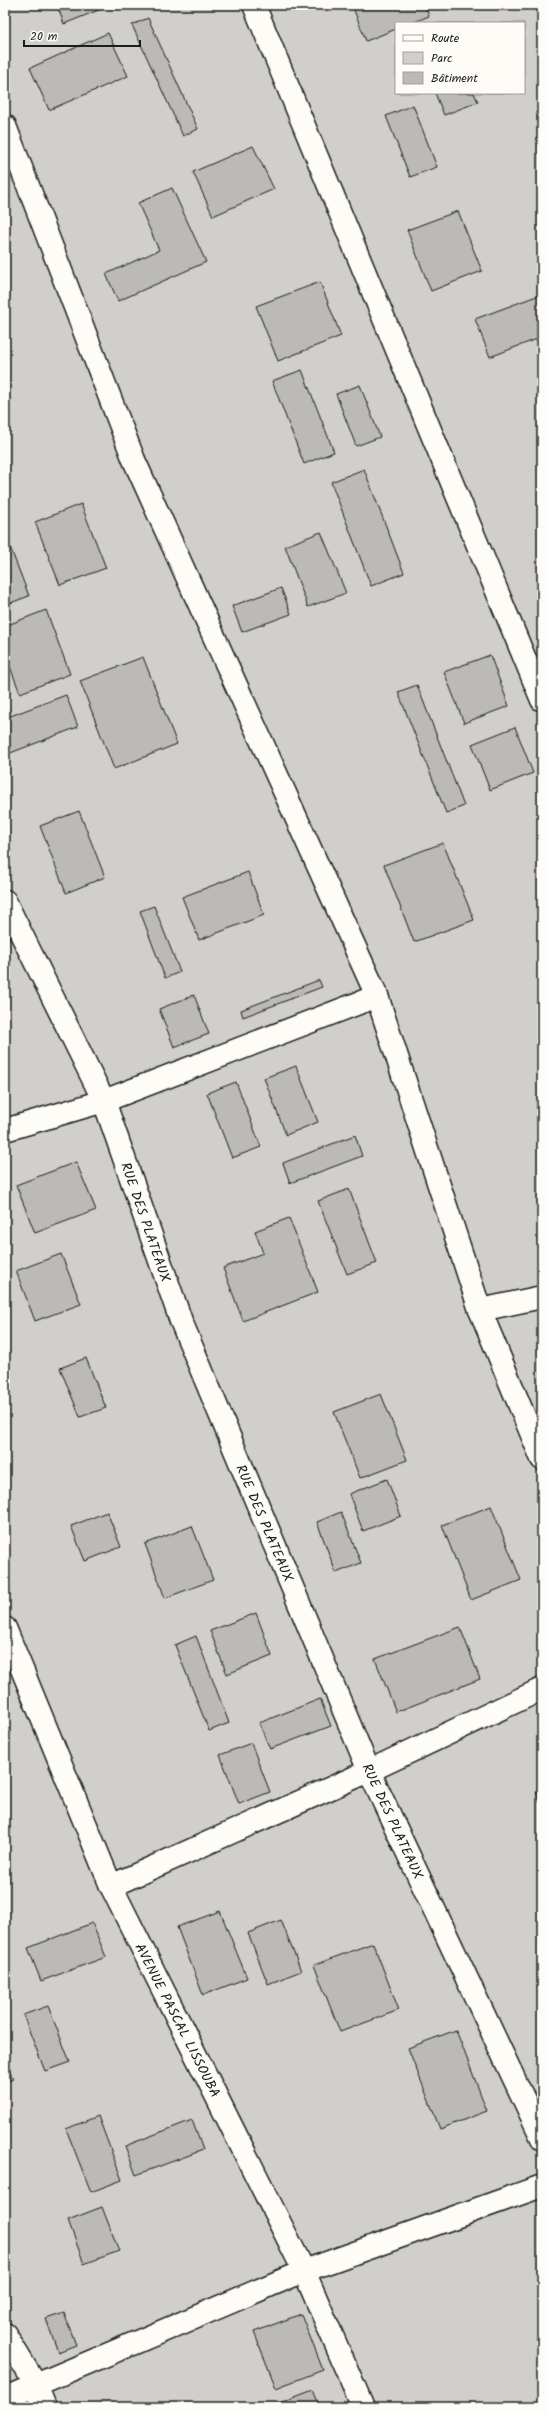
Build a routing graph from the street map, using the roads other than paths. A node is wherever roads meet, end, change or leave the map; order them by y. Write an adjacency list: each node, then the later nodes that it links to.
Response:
1 (254, 5): 3 (street)
2 (5, 126): 5 (street)
3 (542, 700)
4 (5, 900): 6 (street, RUE DES PLATEAUX)
5 (377, 996): 6 (street); 9 (street)
6 (104, 1101): 7 (street); 13 (street, RUE DES PLATEAUX)
7 (5, 1130)
8 (542, 1297): 9 (street)
9 (480, 1310): 10 (street)
10 (542, 1459)
11 (5, 1628): 14 (street, AVENUE PASCAL LISSOUBA)
12 (542, 1689): 13 (street)
13 (369, 1771): 14 (street); 15 (street, RUE DES PLATEAUX)
14 (111, 1886): 17 (street, AVENUE PASCAL LISSOUBA)
15 (542, 2138)
16 (542, 2186): 17 (street)
17 (304, 2271): 19 (street); 22 (street, AVENUE PASCAL LISSOUBA)
18 (5, 2334): 19 (street)
19 (36, 2385): 20 (street); 21 (street)
20 (5, 2398)
21 (45, 2407)
22 (363, 2407)

